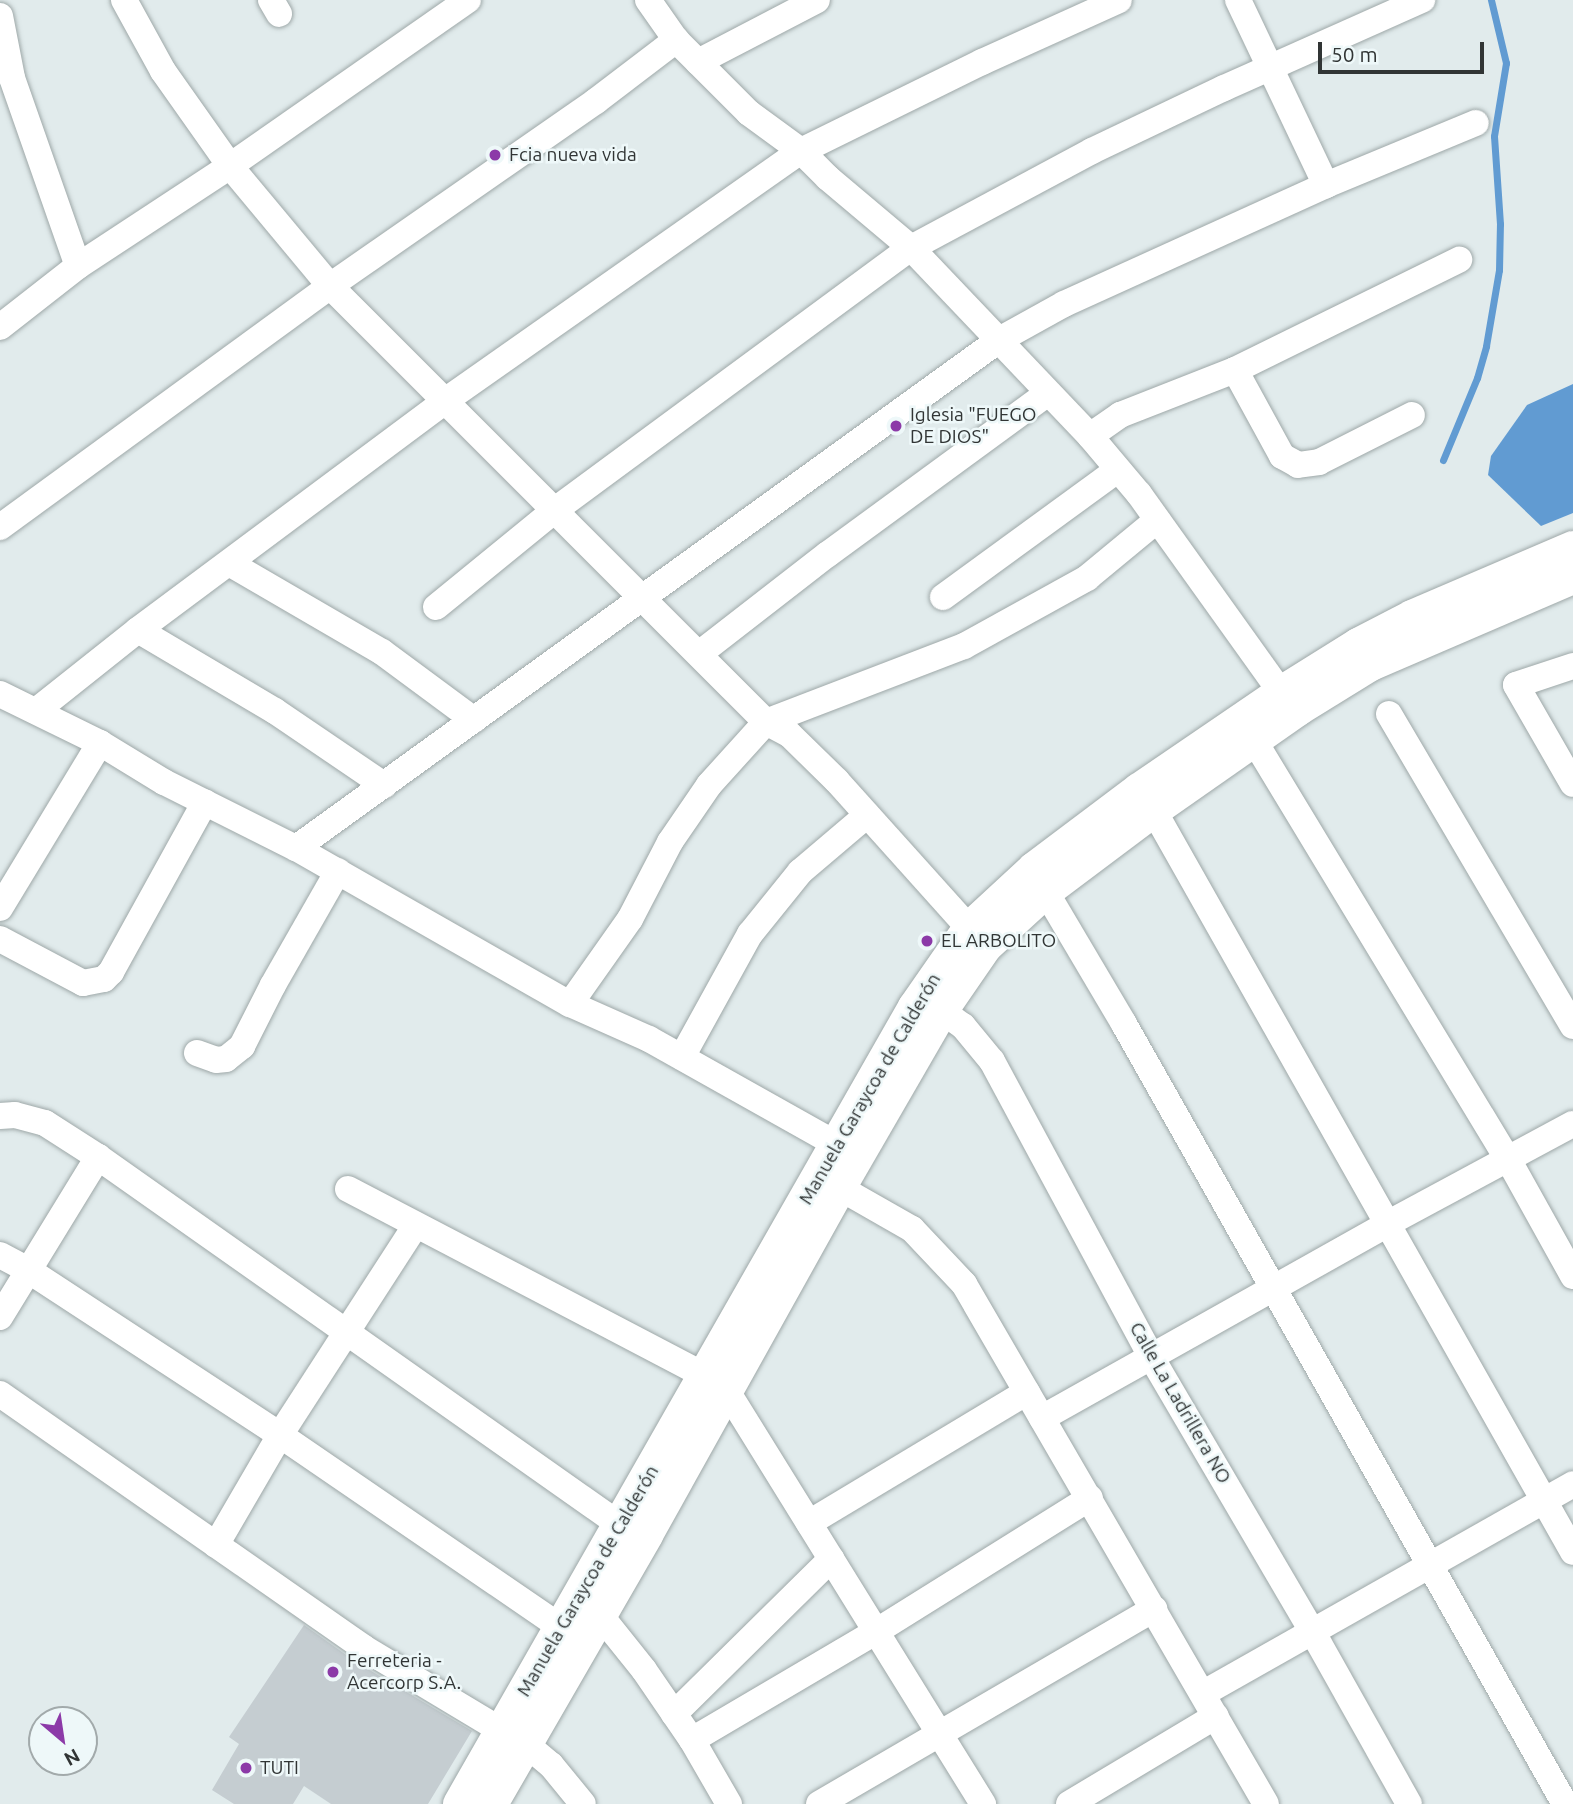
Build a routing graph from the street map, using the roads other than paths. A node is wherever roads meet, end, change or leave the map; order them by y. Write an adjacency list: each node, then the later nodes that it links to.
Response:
1 (124, 0): 14 (street)
2 (468, 0): 14 (street)
3 (648, 0): 9 (street)
4 (817, 0): 10 (street)
5 (1119, 0): 13 (street)
6 (1238, 0): 11 (street)
7 (1422, 0): 11 (street)
8 (0, 16): 18 (street)
9 (676, 40): 10 (street); 19 (street)
10 (698, 62): 13 (street)
11 (1270, 66): 15 (street); 16 (street)
12 (1476, 123): 15 (street)
13 (801, 151): 16 (street); 24 (street)
14 (230, 166): 18 (street); 19 (street)
15 (1326, 185): 21 (street)
16 (911, 248): 21 (street); 28 (street)
17 (1459, 260): 22 (street)
18 (78, 266): 20 (street)
19 (330, 286): 24 (street); 30 (street)
20 (0, 327)
21 (999, 340): 23 (street); 35 (street)
22 (1234, 370): 25 (street); 26 (street)
23 (1047, 394): 26 (street); 38 (street)
24 (445, 401): 28 (street); 32 (street)
25 (1412, 415)
26 (1090, 436): 27 (street)
27 (1116, 470): 29 (street); 34 (street)
28 (555, 510): 35 (street); 36 (street)
29 (1160, 523): 40 (street); 45 (street)
30 (0, 527)
31 (1573, 547): 40 (street, Manuela Garaycoa de Calderón)
32 (229, 563): 37 (street); 44 (street)
33 (1573, 578): 46 (street, Manuela Garaycoa de Calderón)
34 (943, 597)
35 (644, 598): 38 (street); 44 (street)
36 (436, 607)
37 (138, 630): 42 (street); 49 (street)
38 (699, 654): 45 (street)
39 (1573, 666): 48 (street)
40 (1281, 692): 57 (street, Manuela Garaycoa de Calderón)
41 (0, 694): 42 (street)
42 (36, 711): 47 (street)
43 (1389, 714): 61 (street)
44 (474, 720): 49 (street)
45 (777, 728): 52 (street); 59 (street)
46 (1255, 742): 51 (street, Manuela Garaycoa de Calderón); 68 (street)
47 (100, 743): 50 (street); 56 (street)
48 (1573, 784)
49 (384, 785): 53 (street)
50 (205, 802): 53 (street); 58 (street)
51 (1154, 811): 55 (street, Manuela Garaycoa de Calderón); 71 (street)
52 (867, 815): 57 (street); 63 (street)
53 (296, 848): 54 (street)
54 (338, 871): 59 (street); 62 (street)
55 (1046, 892): 60 (street, Manuela Garaycoa de Calderón); 76 (street)
56 (0, 908)
57 (969, 928): 66 (street, Manuela Garaycoa de Calderón)
58 (0, 939)
59 (570, 1004): 63 (street)
60 (942, 1011): 69 (street, Manuela Garaycoa de Calderón); 79 (street, Calle La Ladrillera NO)
61 (1573, 1026)
62 (197, 1053)
63 (682, 1057): 66 (street)
64 (0, 1115): 67 (street)
65 (1573, 1124): 68 (street)
66 (836, 1144): 80 (street, Manuela Garaycoa de Calderón)
67 (99, 1157): 74 (street); 78 (street)
68 (1508, 1159): 71 (street); 75 (street)
69 (840, 1188): 80 (street, Manuela Garaycoa de Calderón); 81 (street)
70 (348, 1189): 72 (street)
71 (1387, 1224): 76 (street); 87 (street)
72 (415, 1226): 78 (street); 80 (street)
73 (0, 1255): 74 (street)
74 (28, 1270): 77 (street); 84 (street)
75 (1573, 1276)
76 (1273, 1287): 79 (street); 93 (street)
77 (0, 1317)
78 (347, 1335): 84 (street); 89 (street)
79 (1150, 1355): 83 (street); 98 (street, Calle La Ladrillera NO)
80 (716, 1384): 88 (street); 89 (street, Manuela Garaycoa de Calderón); 95 (street, Manuela Garaycoa de Calderón)
81 (1027, 1392): 83 (street); 88 (street)
82 (0, 1394): 90 (street)
83 (1042, 1418): 86 (street)
84 (281, 1434): 90 (street); 96 (street)
85 (1573, 1484): 87 (street)
86 (1090, 1498): 94 (street); 97 (street)
87 (1544, 1501): 91 (street); 93 (street)
88 (809, 1523): 92 (street)
89 (620, 1525): 96 (street, Manuela Garaycoa de Calderón)
90 (216, 1545): 103 (street)
91 (1573, 1552)
92 (831, 1559): 97 (street); 100 (street)
93 (1431, 1566): 98 (street); 114 (street)
94 (1154, 1609): 99 (street); 102 (street)
95 (600, 1615): 100 (street); 103 (street, Manuela Garaycoa de Calderón)
96 (560, 1627): 103 (street, Manuela Garaycoa de Calderón)
97 (877, 1631): 102 (street); 104 (street)
98 (1312, 1631): 99 (street); 113 (street, Calle La Ladrillera NO)
99 (1203, 1693): 101 (street)
100 (674, 1714): 104 (street)
101 (1216, 1716): 111 (street); 112 (street)
102 (941, 1735): 109 (street); 110 (street)
103 (514, 1738): 105 (street, Manuela Garaycoa de Calderón); 106 (street, Manuela Garaycoa de Calderón); 107 (street)
104 (692, 1740): 108 (street)
105 (459, 1804)
106 (492, 1804)
107 (583, 1804)
108 (729, 1804)
109 (819, 1804)
110 (983, 1804)
111 (1069, 1804)
112 (1266, 1804)
113 (1409, 1804)
114 (1565, 1804)

